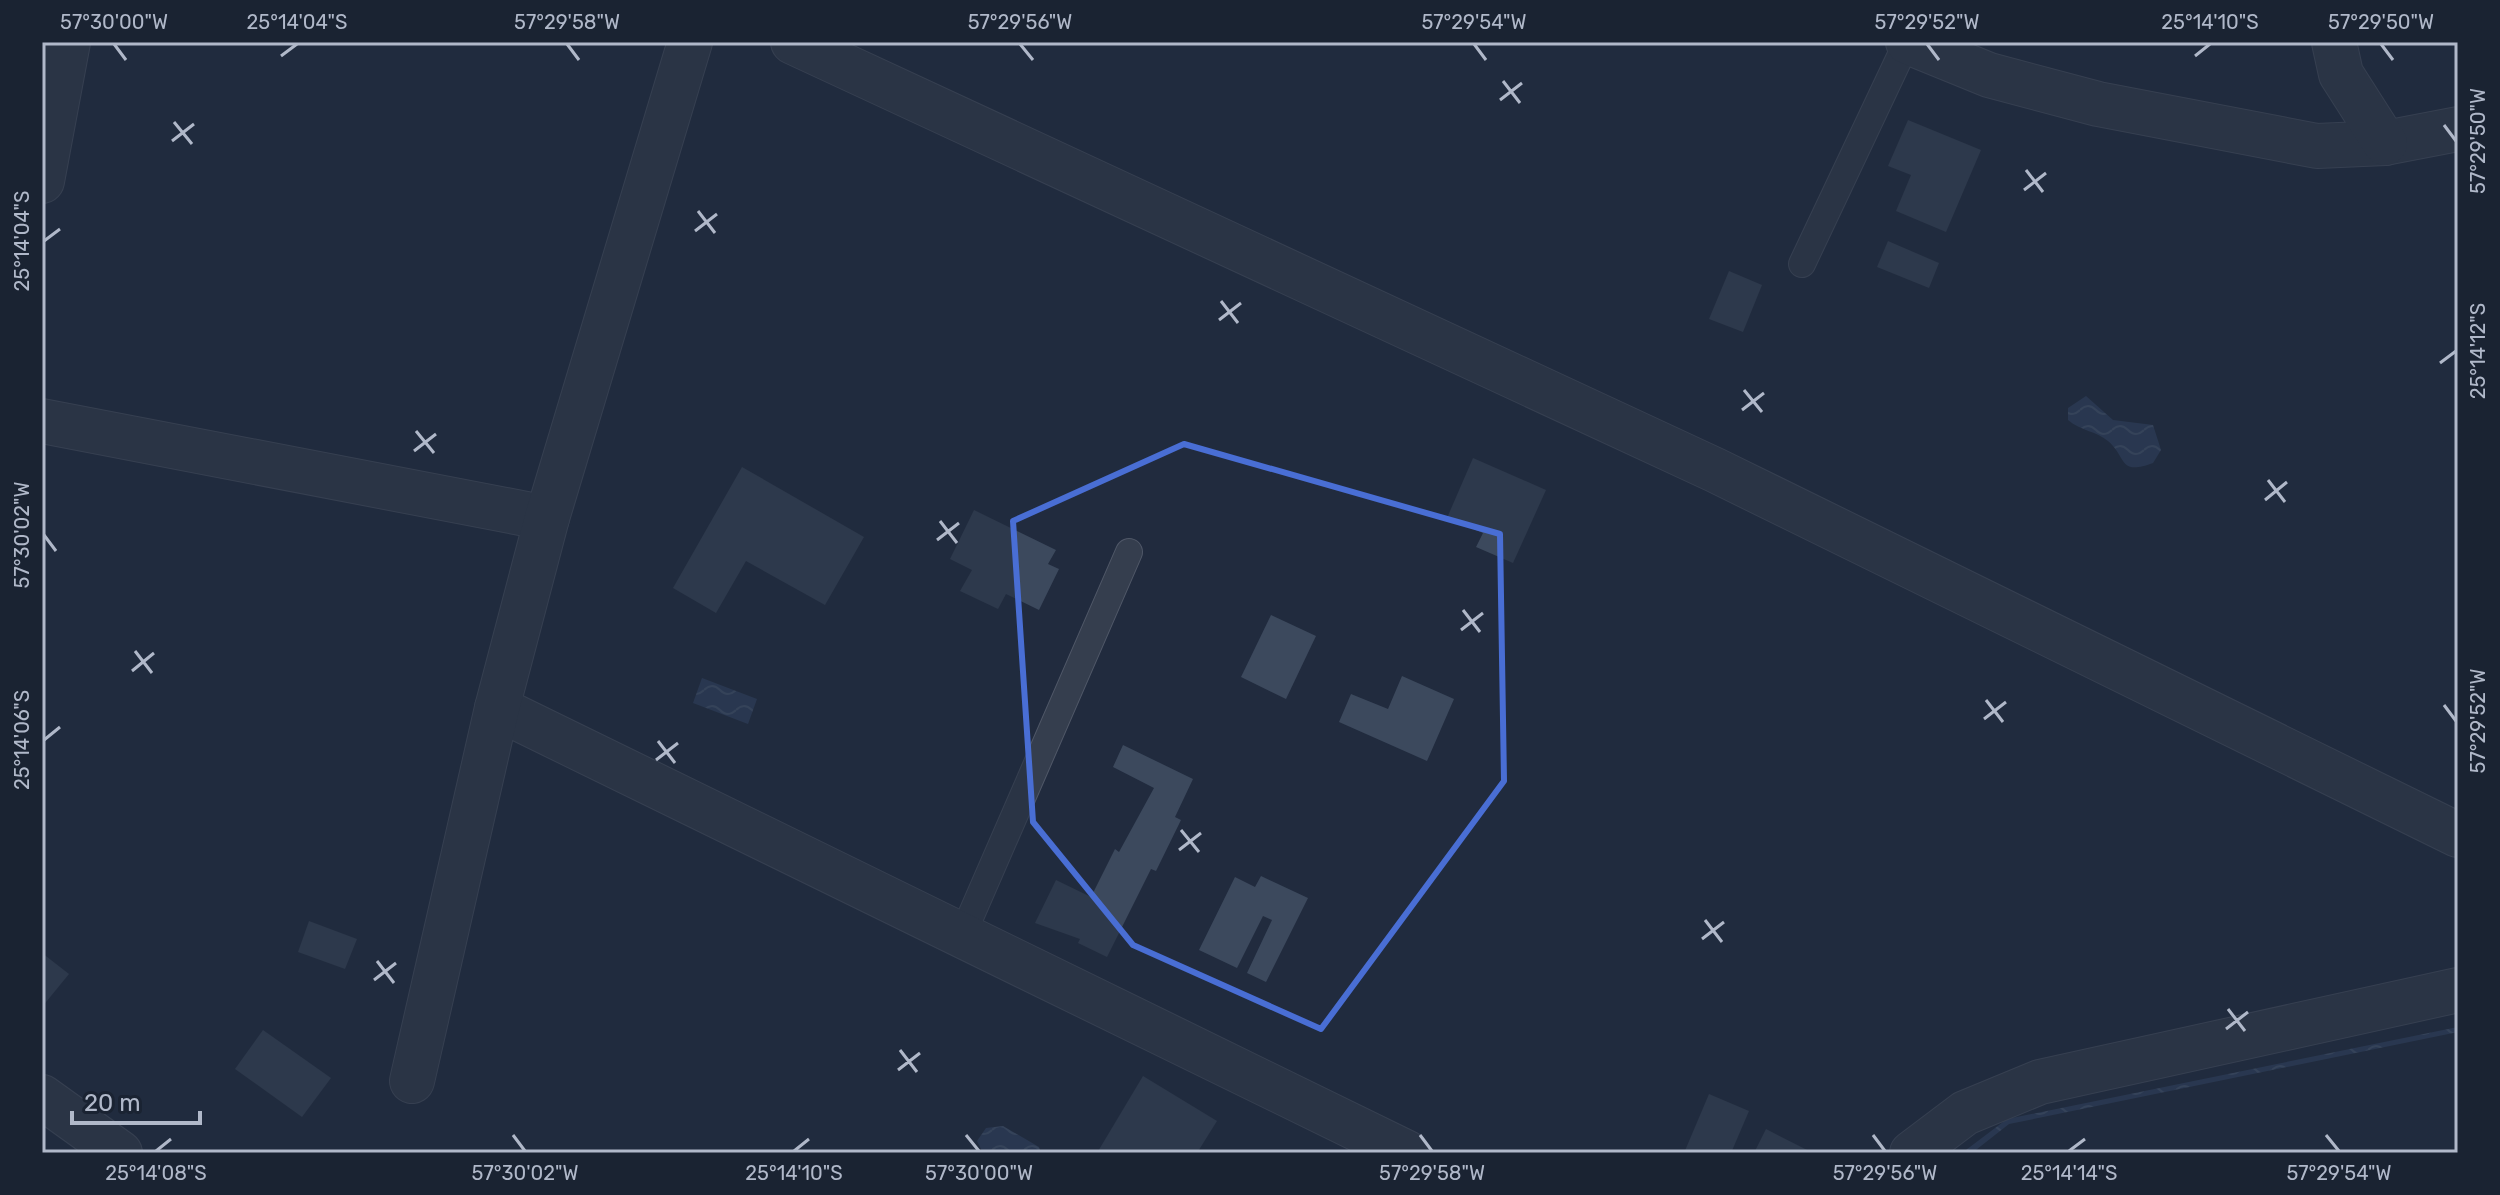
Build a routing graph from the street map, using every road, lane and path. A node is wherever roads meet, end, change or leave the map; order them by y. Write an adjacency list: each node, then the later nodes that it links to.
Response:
1 (68, 42): 8 (street)
2 (690, 42): 11 (street)
3 (793, 42): 14 (street)
4 (1908, 42): 7 (street); 9 (lane)
5 (2334, 42): 7 (street)
6 (2458, 129): 7 (street)
7 (2385, 143)
8 (42, 181)
9 (1802, 264)
10 (42, 421): 11 (street)
11 (547, 518): 13 (street)
12 (1129, 552): 15 (lane)
13 (497, 708): 15 (street); 17 (street)
14 (2458, 835)
15 (962, 936): 20 (street)
16 (2458, 990): 21 (street)
17 (412, 1081)
18 (42, 1097): 19 (street)
19 (120, 1153)
20 (1407, 1153)
21 (1912, 1153)

